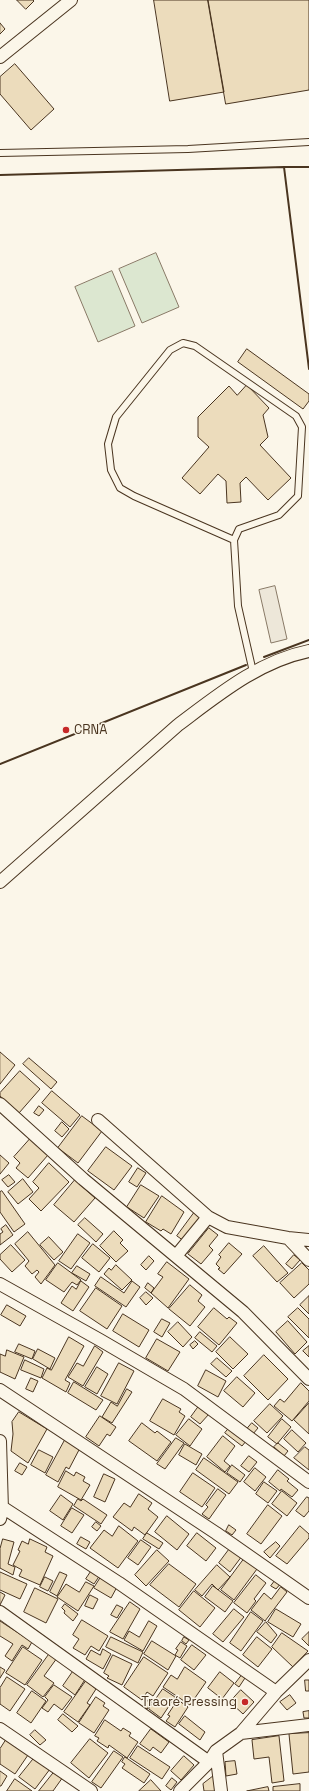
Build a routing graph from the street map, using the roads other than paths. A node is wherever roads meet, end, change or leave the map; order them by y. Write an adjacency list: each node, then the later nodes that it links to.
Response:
1 (71, 0): 2 (street)
2 (0, 57)
3 (309, 142): 4 (lane)
4 (0, 153)
5 (234, 540): 5 (lane); 7 (lane)
6 (309, 651): 7 (street)
7 (253, 672): 8 (street)
8 (0, 882)
9 (0, 1104): 14 (street)
10 (98, 1120): 11 (street)
11 (208, 1217): 12 (street); 14 (street)
12 (288, 1238): 13 (street); 15 (street)
13 (309, 1240)
14 (176, 1256): 17 (street)
15 (309, 1260)
16 (0, 1284): 20 (street)
17 (309, 1379)
18 (0, 1390): 22 (street)
19 (0, 1441): 21 (street)
20 (309, 1482)
21 (1, 1513): 25 (street)
22 (309, 1598)
23 (0, 1612): 30 (street)
24 (309, 1660): 25 (street)
25 (276, 1692): 28 (street)
26 (309, 1725): 28 (street)
27 (0, 1729): 31 (street)
28 (241, 1733): 29 (street)
29 (216, 1751): 30 (street); 33 (street)
30 (209, 1762): 32 (street)
31 (91, 1791)
32 (180, 1791)
33 (221, 1791)

